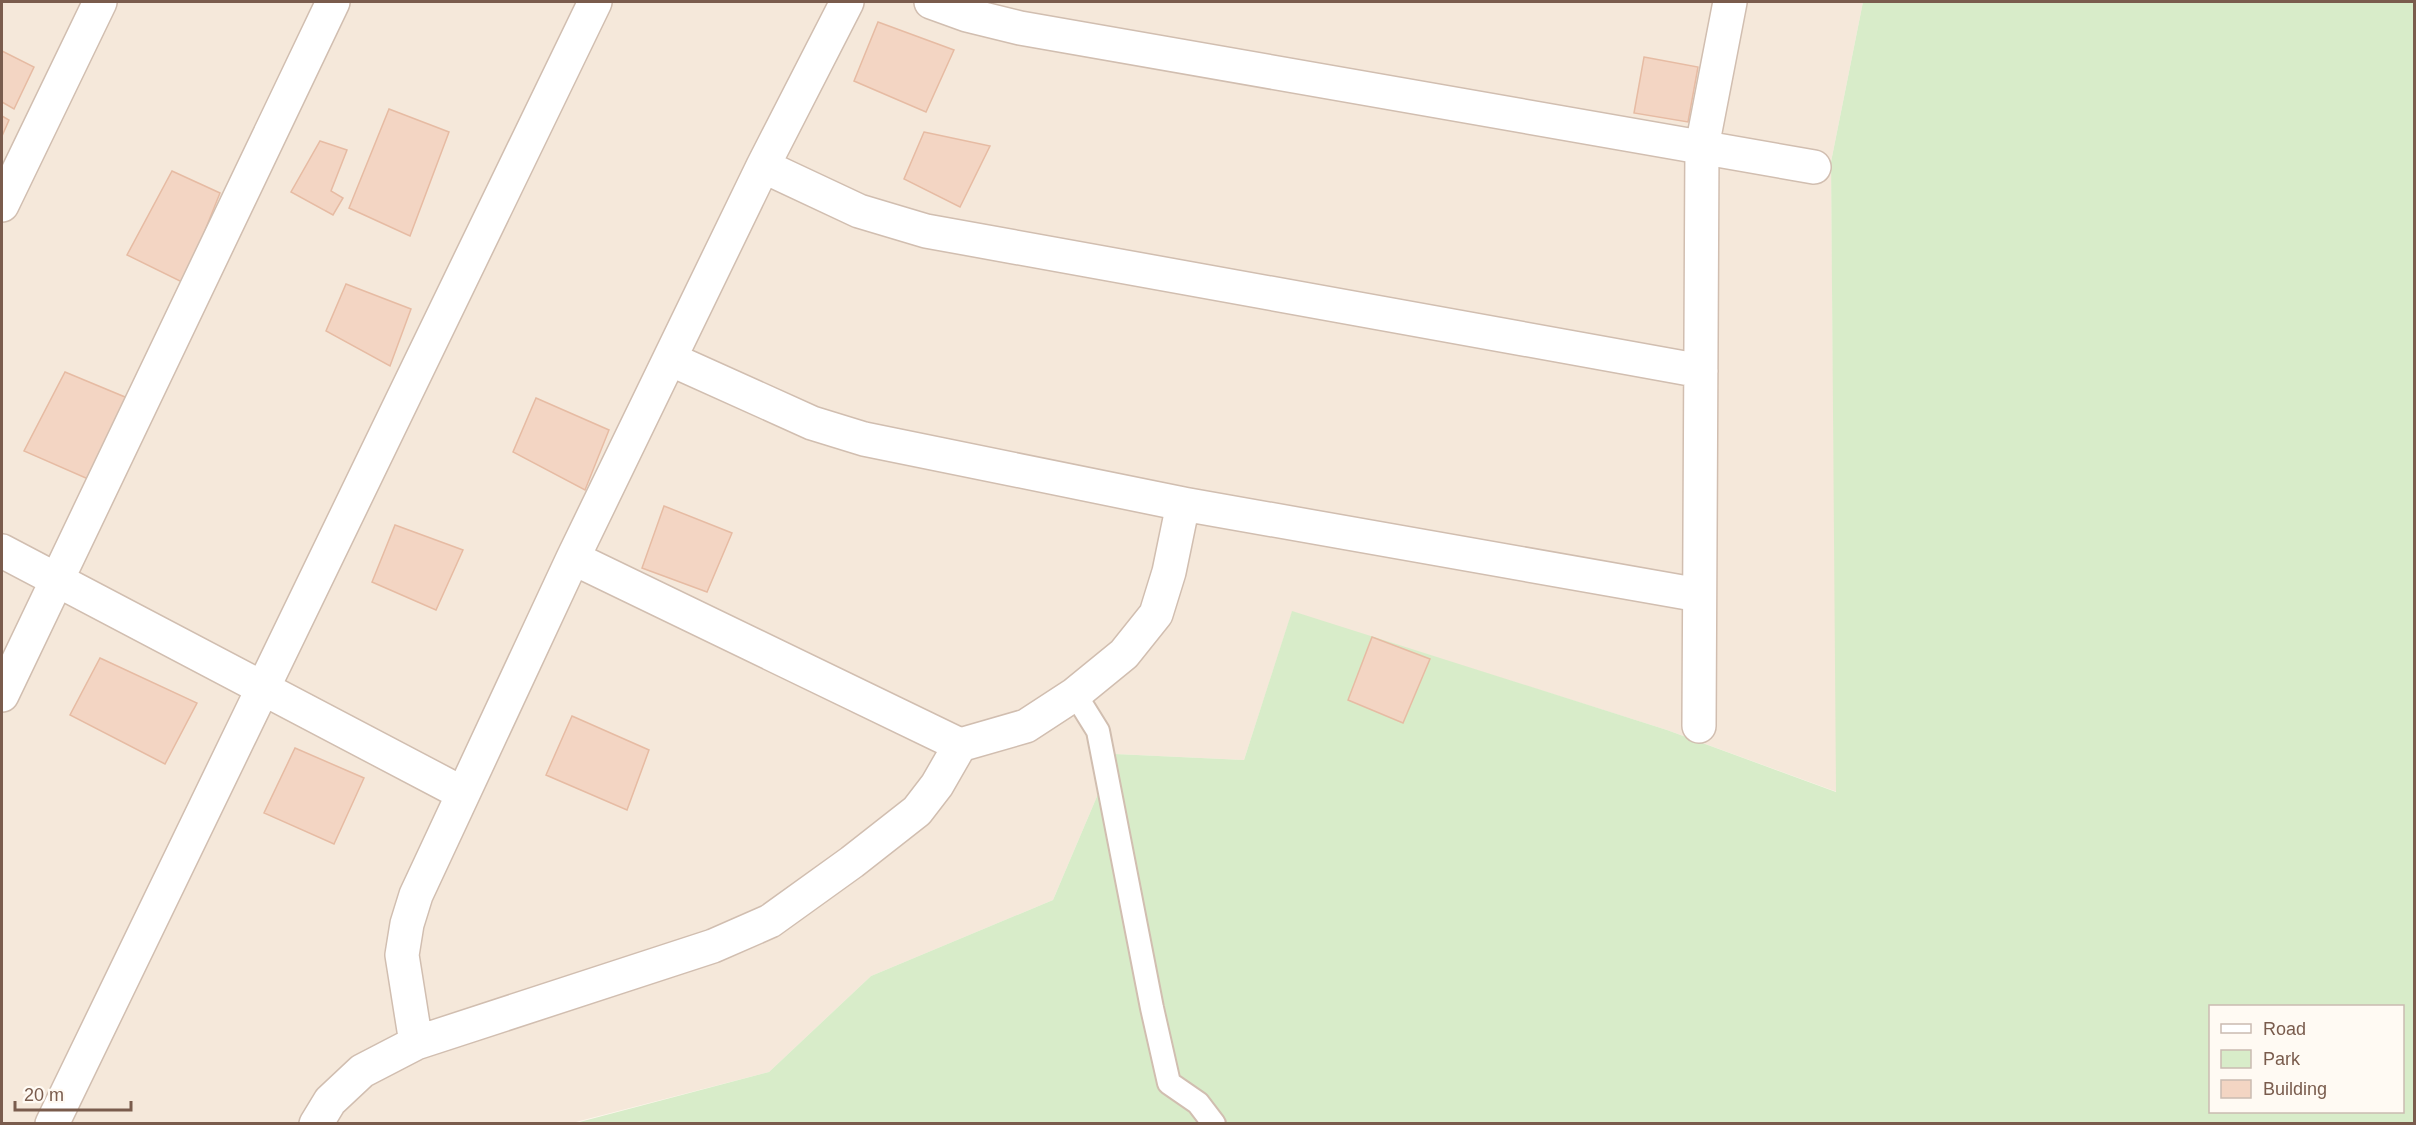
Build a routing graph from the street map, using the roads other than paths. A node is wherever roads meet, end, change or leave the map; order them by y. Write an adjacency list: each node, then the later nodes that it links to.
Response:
1 (100, 2): 10 (street)
2 (333, 2): 16 (street)
3 (595, 2): 18 (street)
4 (847, 2): 8 (street)
5 (931, 2): 7 (street)
6 (1730, 2): 7 (street)
7 (1702, 147): 9 (street); 12 (street)
8 (763, 166): 11 (street); 12 (street)
9 (1814, 167)
10 (2, 205)
11 (670, 359): 13 (street); 15 (street)
12 (1701, 371): 17 (street)
13 (1183, 504): 17 (street); 19 (street)
14 (2, 551): 16 (street)
15 (573, 558): 22 (street); 23 (street)
16 (58, 581): 18 (street); 20 (street)
17 (1700, 595): 21 (street)
18 (263, 688): 23 (street); 25 (street)
19 (1075, 694): 22 (street); 27 (lane)
20 (2, 695)
21 (1699, 726)
22 (960, 745): 24 (street)
23 (462, 793): 24 (street)
24 (416, 1043): 26 (street)
25 (52, 1124)
26 (316, 1124)
27 (1214, 1124)

